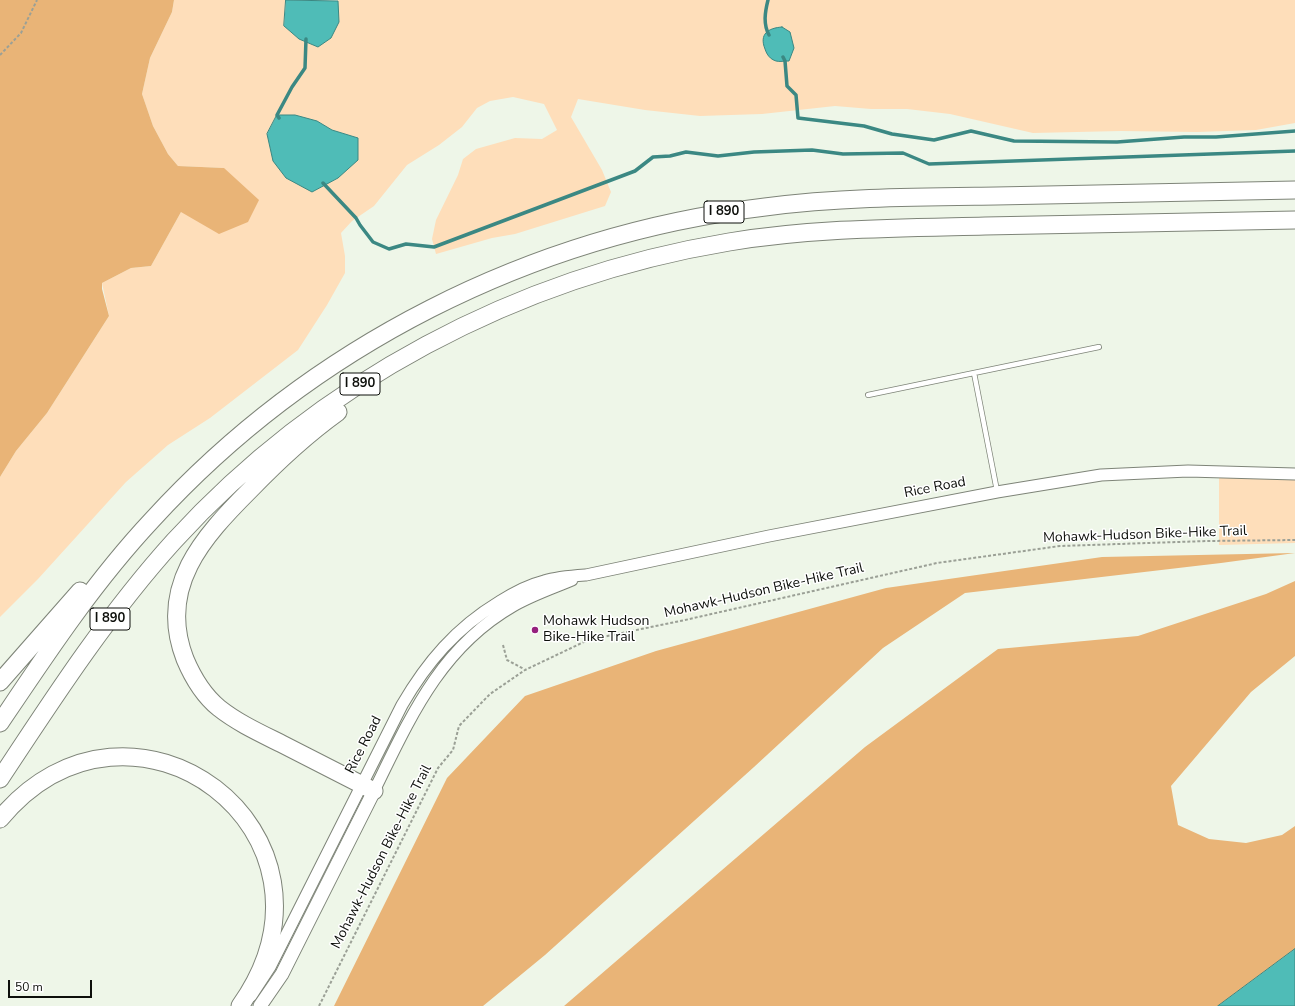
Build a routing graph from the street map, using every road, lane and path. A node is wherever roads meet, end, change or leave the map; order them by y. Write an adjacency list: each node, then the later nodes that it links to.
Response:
1 (37, 0): 2 (path)
2 (0, 55)
3 (1295, 190): 10 (highway, I 890)
4 (1295, 220): 5 (highway, I 890)
5 (464, 326): 17 (highway, I 890); 18 (highway)
6 (1099, 347): 7 (lane)
7 (974, 373): 8 (lane); 11 (lane)
8 (868, 395)
9 (1295, 474): 11 (street, Rice Road)
10 (196, 475): 15 (highway); 16 (highway, I 890)
11 (997, 492): 18 (street, Rice Road)
12 (1295, 540): 14 (path, Mohawk-Hudson Bike-Hike Trail)
13 (503, 645): 14 (path)
14 (524, 670): 22 (path, Mohawk-Hudson Bike-Hike Trail)
15 (0, 682)
16 (0, 723)
17 (0, 779)
18 (368, 788): 20 (street, Rice Road); 21 (main road, Rice Road)
19 (0, 819): 20 (highway)
20 (242, 1006)
21 (260, 1006)
22 (319, 1006)

